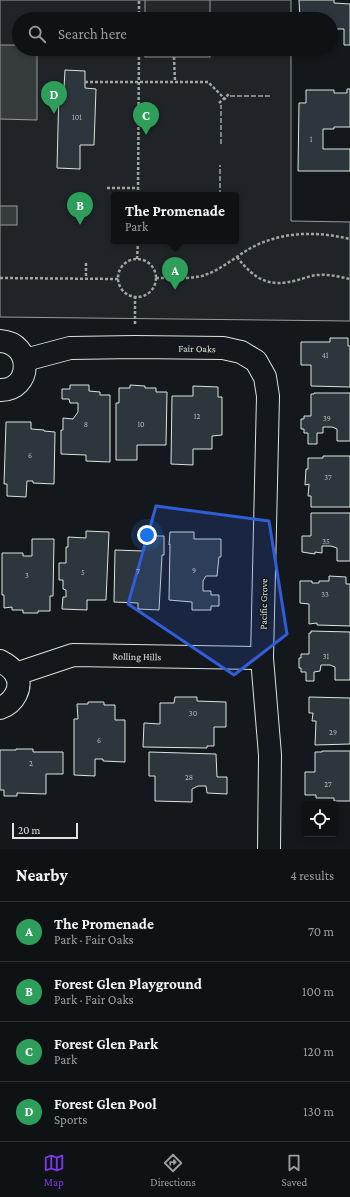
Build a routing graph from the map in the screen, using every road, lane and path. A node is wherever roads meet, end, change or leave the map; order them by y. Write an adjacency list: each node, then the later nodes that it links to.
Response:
1 (139, 0): 2 (path)
2 (139, 12)
3 (139, 56): 7 (path)
4 (174, 57): 6 (path)
5 (85, 82): 7 (path)
6 (175, 82): 7 (path); 9 (path)
7 (138, 83): 12 (path)
8 (229, 94): 9 (path)
9 (225, 99): 10 (path)
10 (219, 103)
11 (107, 188): 12 (path)
12 (138, 188): 13 (path)
13 (138, 192)
14 (350, 238): 16 (path)
15 (138, 244): 17 (path)
16 (237, 257): 21 (path); 23 (path)
17 (138, 259): 21 (path); 22 (path)
18 (86, 263): 20 (path)
19 (0, 278): 20 (path)
20 (86, 278): 22 (path)
21 (156, 278): 24 (path)
22 (118, 279): 24 (path)
23 (350, 279)
24 (134, 296): 26 (path)
25 (0, 341): 27 (street)
26 (135, 347): 27 (street, Fair Oaks); 28 (street, Fair Oaks)
27 (25, 360): 29 (street)
28 (256, 361): 30 (street, Pacific Grove)
29 (0, 390)
30 (262, 658): 31 (street, Rolling Hills); 33 (street, Pacific Grove)
31 (8, 667): 32 (street, Rolling Hills)
32 (0, 708)
33 (269, 849)

